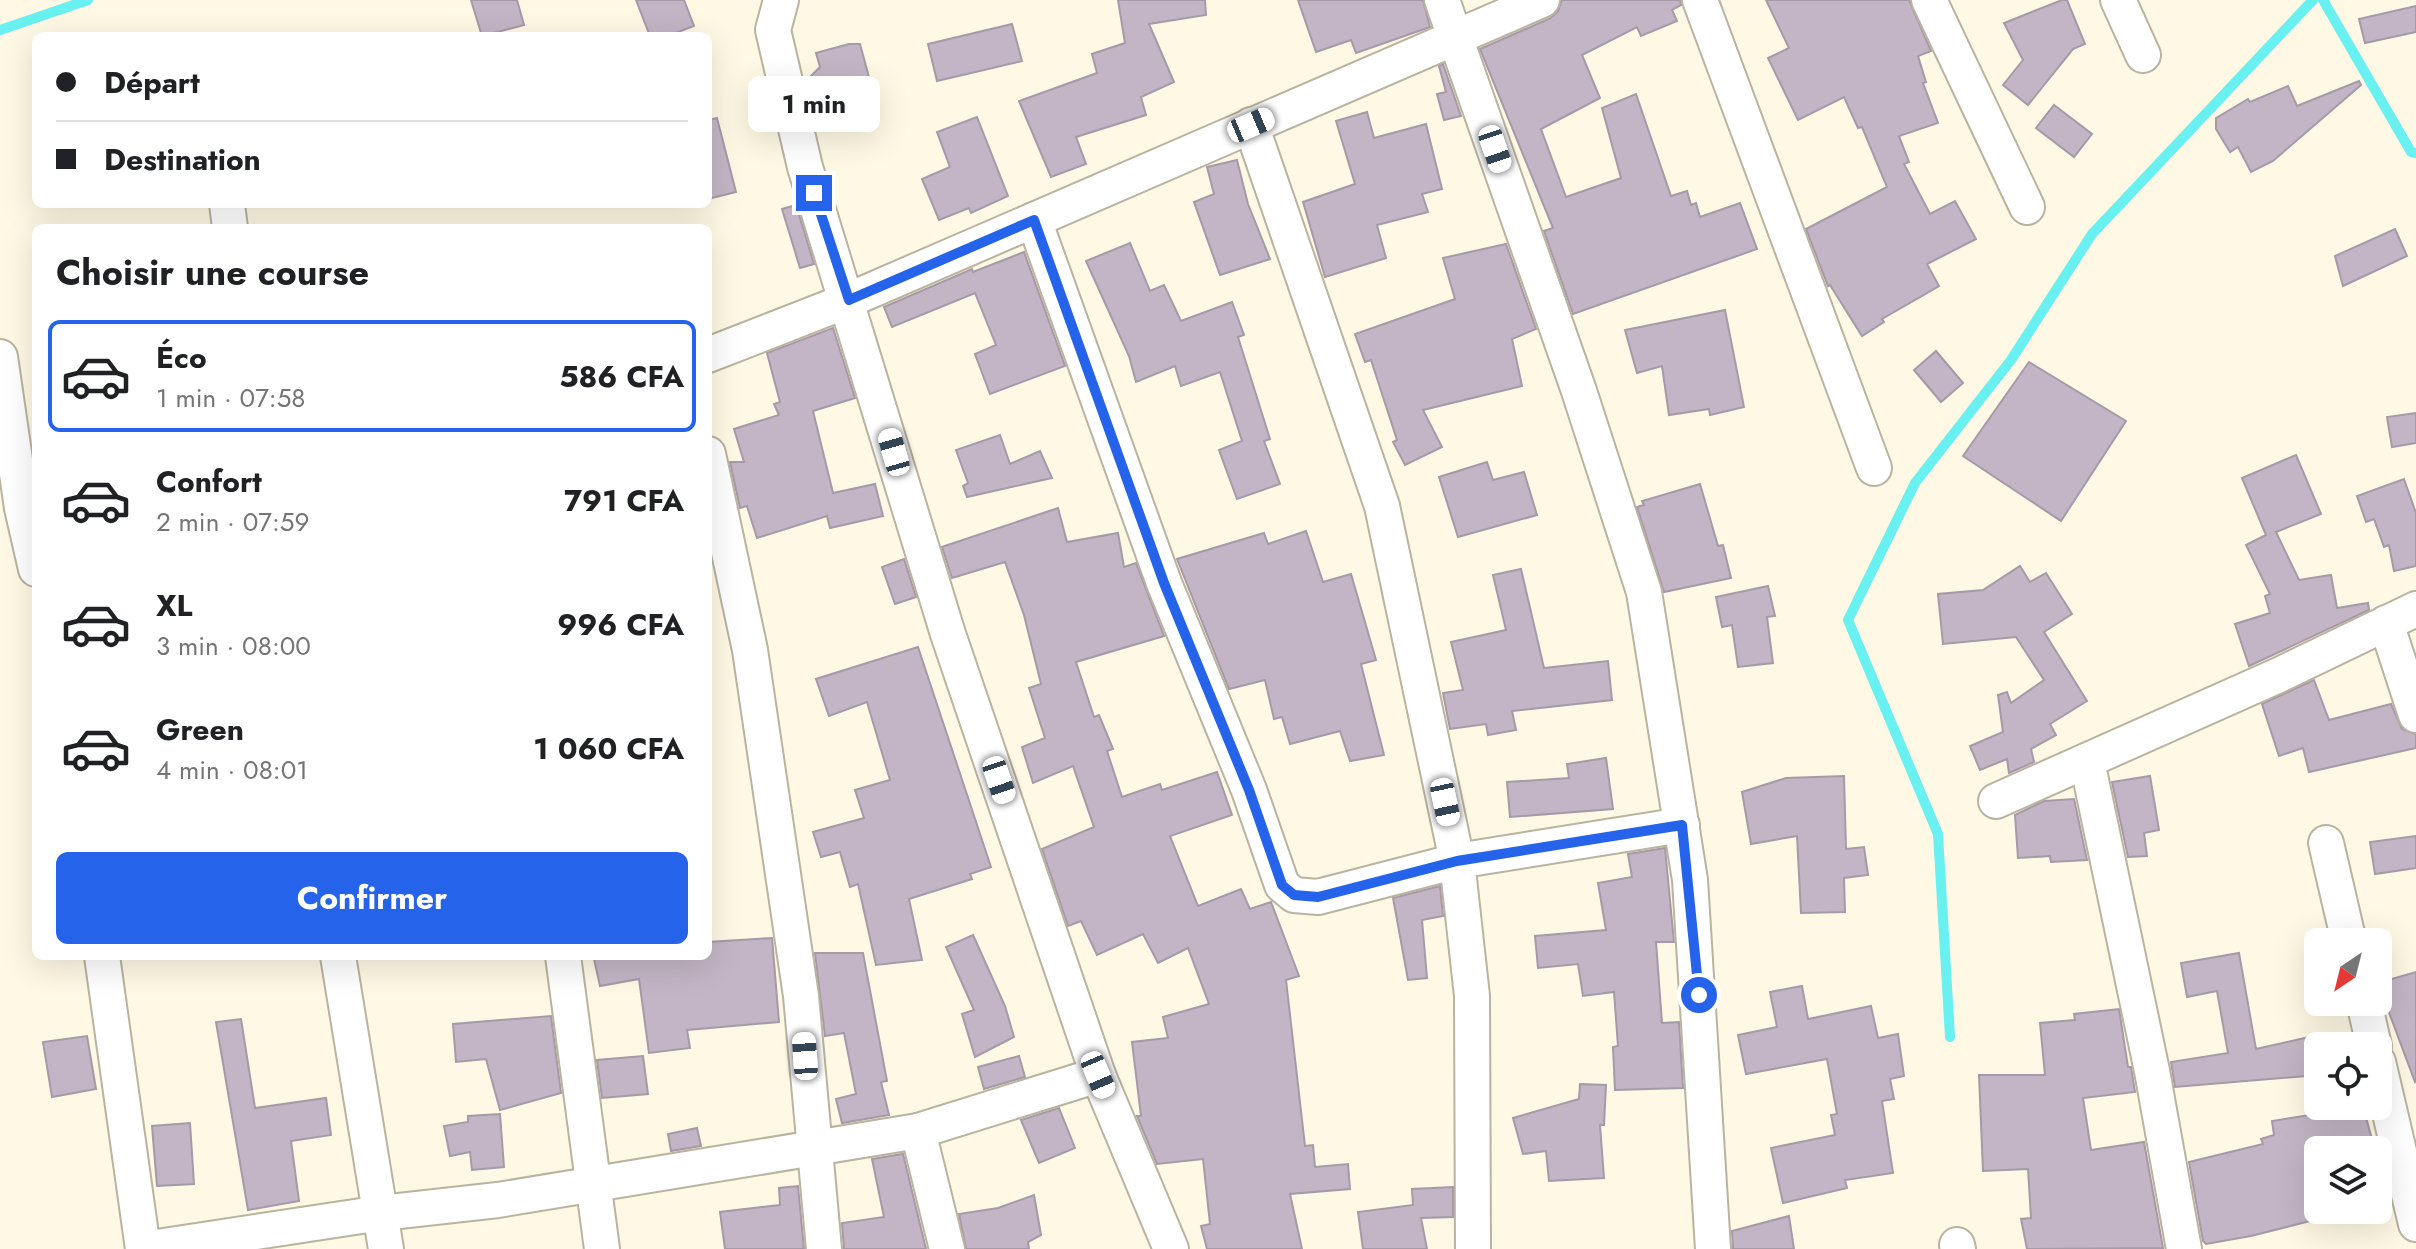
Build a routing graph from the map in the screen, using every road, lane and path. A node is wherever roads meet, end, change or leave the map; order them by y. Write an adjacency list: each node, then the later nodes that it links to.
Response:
1 (781, 0): 12 (street)
2 (1442, 0): 7 (street)
3 (1542, 0): 7 (street)
4 (1700, 0): 15 (street)
5 (1929, 0): 10 (street)
6 (2118, 0): 8 (street)
7 (1455, 36): 9 (street); 23 (street)
8 (2143, 55)
9 (1251, 125): 11 (street); 25 (street)
10 (2027, 207)
11 (1034, 220): 12 (street); 25 (street)
12 (849, 300): 13 (street); 30 (street)
13 (712, 353)
14 (0, 357): 17 (street)
15 (1874, 468)
16 (712, 473): 33 (street)
17 (19, 508): 18 (street)
18 (32, 555)
19 (2401, 616): 20 (street); 21 (street)
20 (2416, 715)
21 (2087, 761): 22 (street); 45 (street)
22 (1996, 801)
23 (1682, 825): 25 (street); 44 (street)
24 (2326, 843): 26 (street)
25 (1457, 861): 43 (street)
26 (2346, 928)
27 (103, 960): 37 (street)
28 (339, 960): 35 (street)
29 (564, 960): 34 (street)
30 (1098, 1075): 32 (street); 42 (street)
31 (2392, 1120): 36 (street)
32 (918, 1131): 33 (street); 41 (street)
33 (812, 1147): 34 (street); 40 (street)
34 (593, 1184): 35 (street); 39 (street)
35 (381, 1213): 37 (street); 38 (street)
36 (2416, 1224)
37 (144, 1249)
38 (386, 1249)
39 (602, 1249)
40 (824, 1249)
41 (947, 1249)
42 (1171, 1249)
43 (1473, 1249)
44 (1713, 1249)
45 (2184, 1249)

